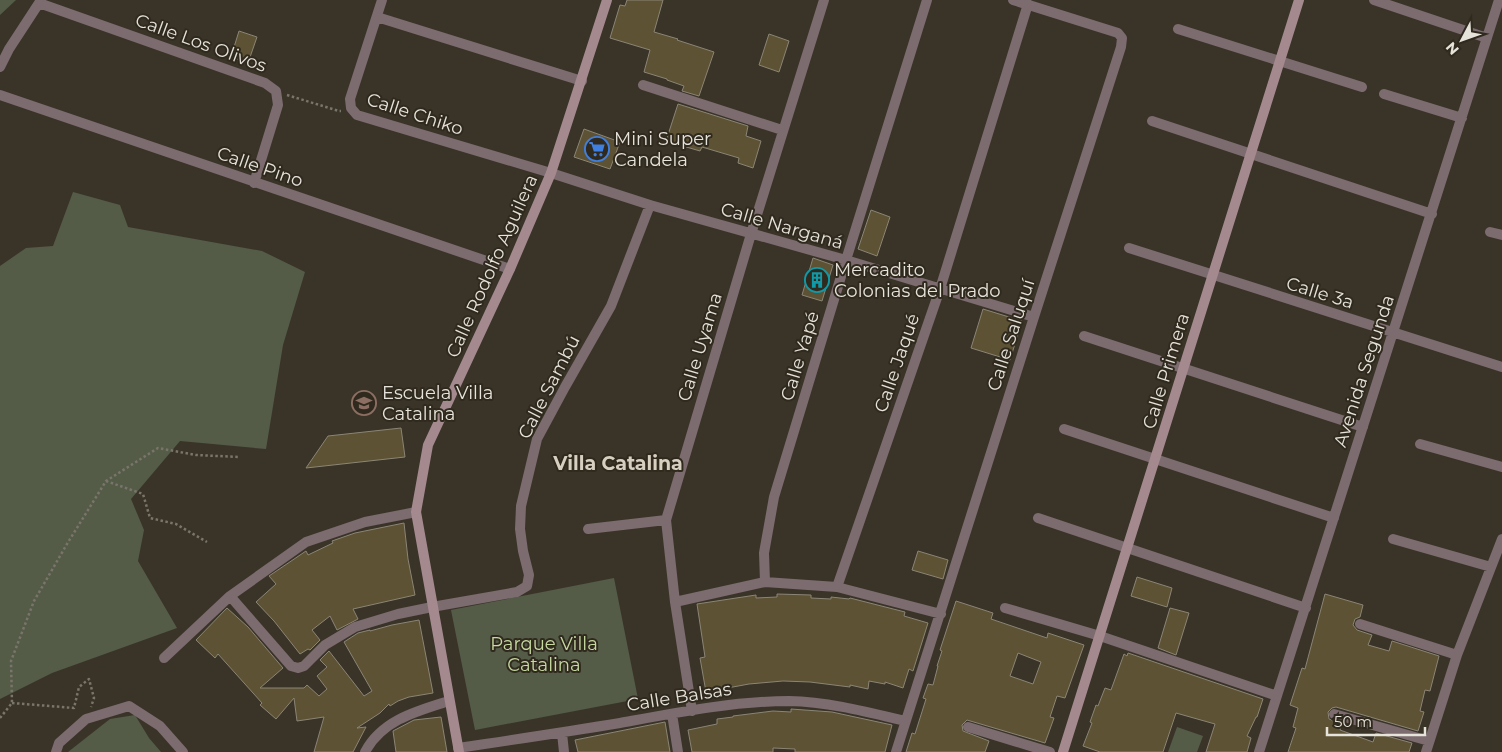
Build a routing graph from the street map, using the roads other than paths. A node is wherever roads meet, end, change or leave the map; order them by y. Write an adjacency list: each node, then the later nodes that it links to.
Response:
1 (382, 0): 11 (street, Calle Chiko)
2 (607, 0): 16 (street, Calle Rodolfo Aguilera)
3 (824, 0): 23 (street, Calle Uyama)
4 (928, 0): 33 (street, Calle Yapé)
5 (1013, 0): 10 (street, Calle Saluquí)
6 (1299, 0): 14 (street, Calle Primera)
7 (1374, 0): 13 (street)
8 (1500, 0): 13 (street, Avenida Segunda)
9 (40, 2): 15 (street); 26 (street, Calle Los Olivos)
10 (1028, 4): 36 (street, Calle Jaqué); 37 (street, Calle Saluquí)
11 (377, 17): 16 (street); 25 (street, Calle Chiko)
12 (1178, 29): 14 (street)
13 (1488, 38): 21 (street, Avenida Segunda)
14 (1280, 61): 18 (street); 24 (street, Calle Primera)
15 (0, 67)
16 (582, 81): 25 (street, Calle Rodolfo Aguilera)
17 (643, 85): 23 (street)
18 (1362, 87)
19 (1384, 94): 21 (street)
20 (0, 95): 26 (street, Calle Pino)
21 (1462, 118): 28 (street, Avenida Segunda)
22 (1152, 121): 24 (street)
23 (782, 130): 30 (street, Calle Uyama)
24 (1251, 154): 28 (street); 35 (street, Calle Primera)
25 (551, 173): 27 (street, Calle Narganá); 34 (street, Calle Rodolfo Aguilera)
26 (254, 182): 34 (street, Calle Pino)
27 (650, 205): 30 (street, Calle Narganá); 60 (street, Calle Sambú)
28 (1432, 214): 38 (street, Avenida Segunda)
29 (1490, 232): 31 (street)
30 (750, 234): 33 (street, Calle Narganá); 50 (street, Calle Uyama)
31 (1502, 235)
32 (1129, 248): 35 (street, Calle 3a)
33 (846, 260): 36 (street, Calle Narganá); 56 (street, Calle Yapé)
34 (510, 269): 47 (street, Calle Rodolfo Aguilera)
35 (1213, 276): 38 (street, Calle 3a); 41 (street, Calle Primera)
36 (940, 289): 37 (street, Calle Narganá); 57 (street, Calle Jaqué)
37 (1034, 316): 63 (street, Calle Saluquí)
38 (1392, 333): 40 (street, Calle 3a); 42 (street, Avenida Segunda)
39 (1084, 336): 41 (street)
40 (1502, 366)
41 (1184, 369): 42 (street); 45 (street, Calle Primera)
42 (1363, 427): 49 (street, Avenida Segunda)
43 (1064, 429): 45 (street)
44 (1420, 444): 46 (street)
45 (1155, 459): 49 (street); 54 (street, Calle Primera)
46 (1502, 467)
47 (416, 512): 58 (street); 60 (street, Calle Rodolfo Aguilera)
48 (1038, 518): 54 (street)
49 (1334, 518): 62 (street, Avenida Segunda)
50 (666, 520): 51 (street); 59 (street, Calle Uyama)
51 (588, 529)
52 (1502, 538): 55 (street)
53 (1393, 539): 55 (street)
54 (1127, 548): 62 (street); 65 (street, Calle Primera)
55 (1492, 567): 66 (street)
56 (765, 582): 57 (street); 59 (street)
57 (838, 587): 63 (street)
58 (230, 596): 60 (street); 67 (street)
59 (675, 602): 70 (street, Calle Uyama)
60 (432, 607): 69 (street, Calle Rodolfo Aguilera)
61 (1005, 608): 65 (street)
62 (1306, 608): 68 (street, Avenida Segunda)
63 (941, 614): 73 (street, Calle Saluquí)
64 (1360, 624): 66 (street)
65 (1100, 636): 68 (street); 85 (street, Calle Primera)
66 (1457, 655): 76 (street)
67 (164, 658)
68 (1277, 696): 86 (street, Avenida Segunda)
69 (449, 701): 77 (street, Calle Rodolfo Aguilera); 80 (street)
70 (692, 711): 71 (street, Calle Balsas); 73 (street, Calle Balsas)
71 (672, 714): 75 (street, Calle Balsas); 82 (street)
72 (1334, 714): 76 (street)
73 (905, 722): 83 (street, Calle Saluquí)
74 (968, 727): 84 (street)
75 (562, 733): 77 (street, Calle Balsas); 81 (street)
76 (1429, 741): 87 (street)
77 (458, 750)
78 (56, 752): 79 (street)
79 (183, 752)
80 (365, 752)
81 (564, 752)
82 (678, 752)
83 (896, 752)
84 (1050, 752)
85 (1063, 752)
86 (1259, 752)
87 (1426, 752)

